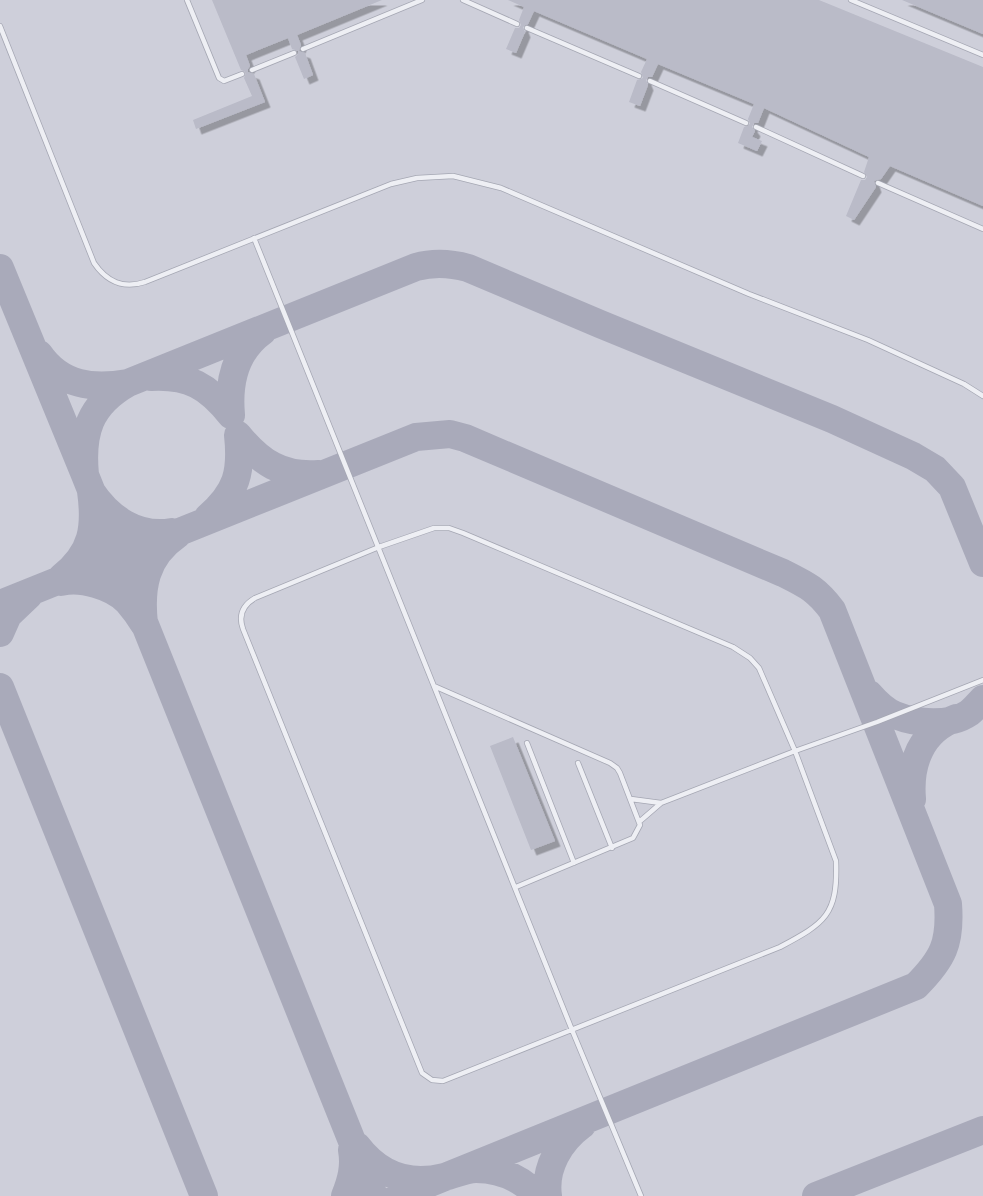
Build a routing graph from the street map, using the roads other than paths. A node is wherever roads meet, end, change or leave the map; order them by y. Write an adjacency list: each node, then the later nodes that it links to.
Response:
1 (188, 0): 12 (lane)
2 (422, 0): 8 (lane)
3 (463, 0): 5 (lane)
4 (851, 0): 10 (lane)
5 (517, 24)
6 (0, 26): 20 (lane)
7 (526, 28): 13 (lane)
8 (303, 49)
9 (294, 53): 11 (lane)
10 (983, 55)
11 (252, 70)
12 (243, 74)
13 (639, 76)
14 (650, 81): 15 (lane)
15 (746, 123)
16 (756, 127): 17 (lane)
17 (863, 176)
18 (878, 183): 19 (lane)
19 (983, 229)
20 (254, 238): 21 (lane); 22 (lane)
21 (983, 396)
22 (379, 547): 24 (lane); 26 (lane); 34 (lane)
23 (983, 680): 26 (lane)
24 (434, 686): 28 (lane); 33 (lane)
25 (527, 743): 32 (lane)
26 (795, 751): 29 (lane); 34 (lane)
27 (578, 763): 31 (lane)
28 (630, 799): 29 (lane); 30 (lane)
29 (661, 803): 30 (lane)
30 (639, 822): 31 (lane)
31 (612, 848): 32 (lane)
32 (574, 863): 33 (lane)
33 (516, 886): 34 (lane)
34 (572, 1030): 35 (lane)
35 (641, 1196)

